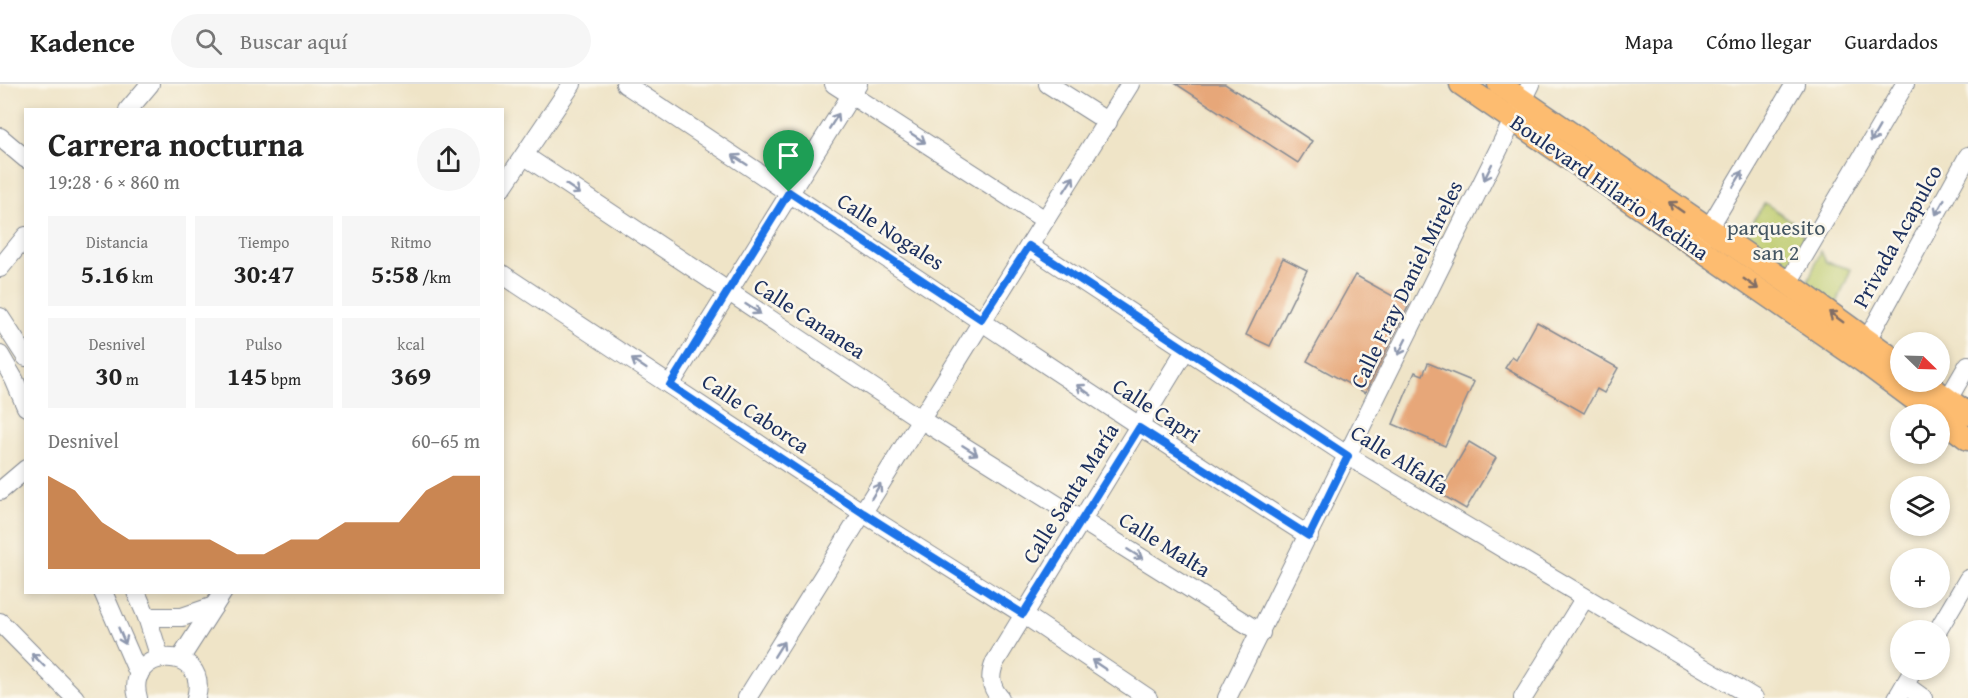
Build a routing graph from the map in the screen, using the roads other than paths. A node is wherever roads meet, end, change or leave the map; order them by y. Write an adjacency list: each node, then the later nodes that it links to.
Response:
1 (150, 84): 13 (street)
2 (572, 84): 16 (street)
3 (624, 84): 20 (street, Calle Nogales, one-way to 3)
4 (834, 84): 11 (street)
5 (1048, 84): 14 (street)
6 (1130, 84): 14 (street)
7 (1461, 84): 12 (main road, Boulevard Hilario Medina)
8 (1498, 84): 12 (main road, Boulevard Hilario Medina)
9 (1795, 84): 23 (street, one-way to 9)
10 (1905, 84): 27 (street, one-way to 27)
11 (854, 89): 20 (street, one-way to 11); 21 (street, one-way to 21)
12 (1522, 101): 23 (main road, Boulevard Hilario Medina); 48 (street, Calle Fray Daniel Mireles, one-way to 48)
13 (130, 108)
14 (1108, 122): 21 (street, one-way to 14)
15 (0, 137): 18 (street)
16 (525, 156): 19 (street); 28 (street, Calle Cananea, one-way to 28)
17 (1968, 156): 32 (street, Privada Acapulco, one-way to 32)
18 (24, 157)
19 (504, 185)
20 (789, 192): 28 (street); 30 (street, Calle Nogales)
21 (1045, 220): 24 (street)
22 (24, 238): 25 (street)
23 (1703, 238): 27 (main road, Boulevard Hilario Medina); 40 (main road, Boulevard Hilario Medina, one-way to 40)
24 (1029, 246): 30 (street); 33 (street, Calle Alfalfa)
25 (0, 268)
26 (504, 275): 38 (street, Calle Caborca, one-way to 26)
27 (1788, 283): 32 (main road, Boulevard Hilario Medina, one-way to 27)
28 (728, 292): 38 (street); 44 (street, Calle Cananea, one-way to 44)
29 (0, 318): 31 (street)
30 (981, 319): 44 (street); 46 (street, Calle Capri, one-way to 30)
31 (6, 339): 35 (street)
32 (1867, 339): 36 (main road, Boulevard Hilario Medina)
33 (1186, 349): 46 (street, Calle Santa María); 48 (street, Calle Alfalfa)
34 (0, 355): 39 (street)
35 (24, 355)
36 (1890, 356)
37 (1968, 365): 41 (street)
38 (670, 385): 51 (street, Calle Caborca)
39 (24, 402)
40 (1932, 404)
41 (1944, 404)
42 (1950, 411): 43 (main road, Boulevard Hilario Medina)
43 (1968, 414)
44 (920, 419): 51 (street, one-way to 44); 52 (street, Calle Malta, one-way to 52)
45 (1950, 420): 47 (main road, Boulevard Hilario Medina)
46 (1139, 428): 52 (street, Calle Santa María); 53 (street, Calle Capri)
47 (1968, 439)
48 (1348, 456): 53 (street, Calle Fray Daniel Mireles); 58 (street, Calle Alfalfa)
49 (24, 471): 50 (street)
50 (1, 489)
51 (863, 513): 59 (street, Calle Caborca); 71 (street, one-way to 51)
52 (1081, 520): 59 (street, Calle Santa María); 63 (street, Calle Malta, one-way to 63)
53 (1309, 536): 63 (street, Calle Fray Daniel Mireles)
54 (1968, 579): 61 (street)
55 (104, 594): 66 (street, one-way to 66)
56 (137, 594): 60 (street)
57 (218, 599): 60 (street); 65 (street)
58 (1584, 599): 75 (street); 76 (street, Calle Alfalfa)
59 (1023, 614): 72 (street, Calle Santa María); 73 (street, Calle Caborca, one-way to 59)
60 (147, 616): 64 (street)
61 (1944, 620)
62 (0, 622): 68 (street, one-way to 62)
63 (1261, 633): 74 (street, Calle Fray Daniel Mireles)
64 (160, 658): 65 (street); 66 (street)
65 (180, 659): 70 (street)
66 (139, 675): 69 (street)
67 (1906, 684): 77 (street)
68 (75, 698)
69 (138, 698)
70 (196, 698)
71 (747, 698)
72 (1000, 698)
73 (1148, 698)
74 (1227, 698)
75 (1523, 698)
76 (1754, 698)
77 (1923, 698)

